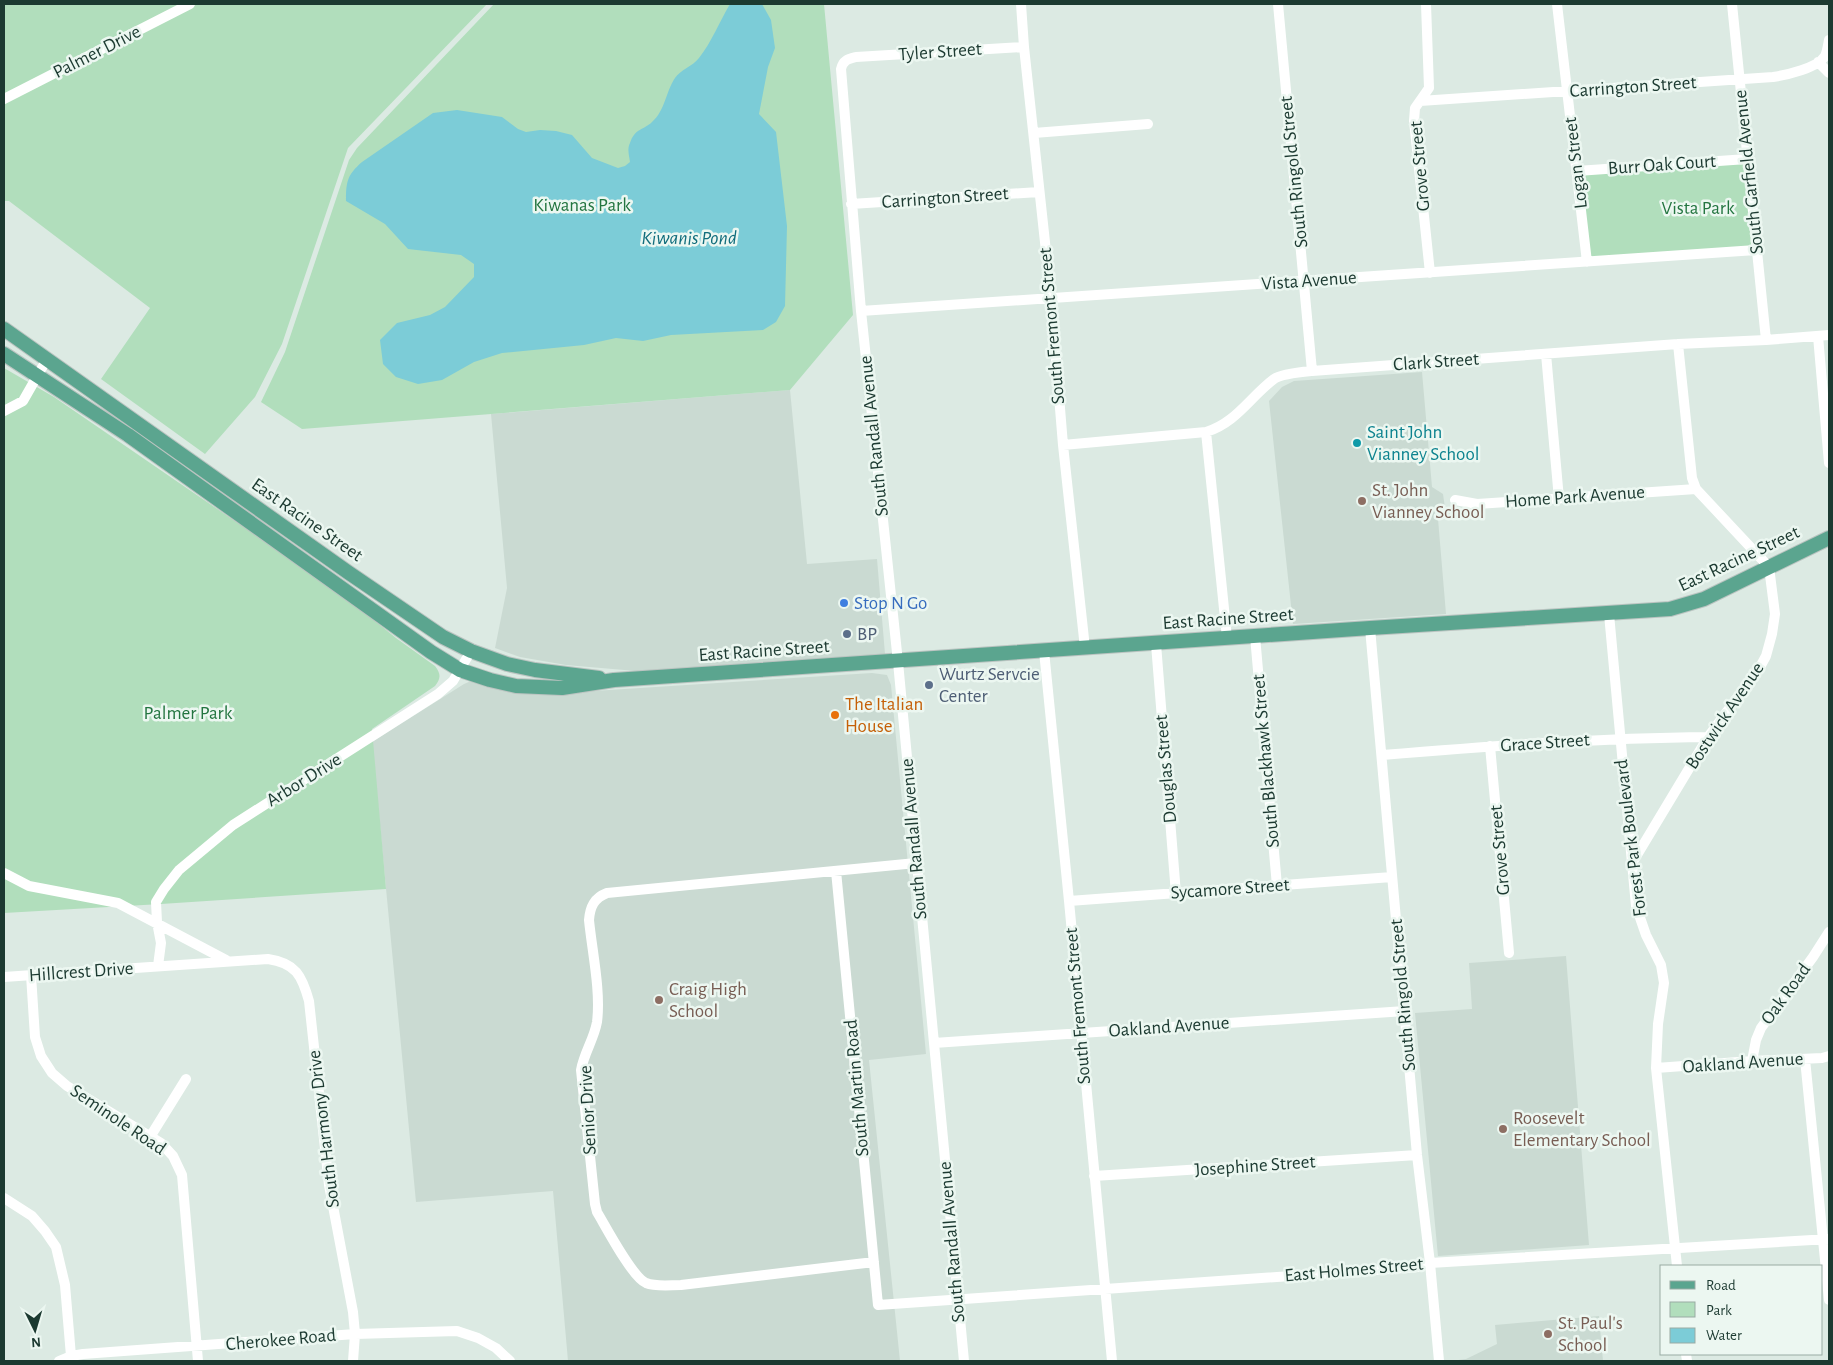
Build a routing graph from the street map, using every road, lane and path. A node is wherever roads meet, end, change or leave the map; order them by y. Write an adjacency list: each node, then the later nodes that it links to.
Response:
1 (190, 4): 14 (street, Palmer Drive)
2 (1021, 4): 8 (street, South Fremont Street)
3 (1278, 4): 25 (street, South Ringold Street)
4 (1426, 4): 15 (street, Grove Street)
5 (1557, 4): 13 (street, Logan Street)
6 (1732, 4): 12 (street, South Garfield Avenue)
7 (1829, 40): 10 (street)
8 (1024, 46): 9 (street, Tyler Street); 17 (street, South Fremont Street)
9 (856, 57): 21 (street, South Randall Avenue)
10 (1818, 62): 11 (street); 12 (street, Carrington Street)
11 (1829, 73)
12 (1739, 79): 13 (street, Carrington Street); 18 (street, South Garfield Avenue)
13 (1567, 91): 15 (street, Carrington Street); 19 (street, Logan Street)
14 (4, 99)
15 (1420, 101): 24 (street, Grove Street)
16 (1148, 124): 17 (street)
17 (1034, 133): 20 (street, South Fremont Street)
18 (1747, 159): 19 (street, Burr Oak Court); 22 (street, South Garfield Avenue)
19 (1577, 171): 23 (street, Logan Street)
20 (1039, 192): 21 (street, Carrington Street); 26 (street, South Fremont Street)
21 (851, 204): 27 (street, South Randall Avenue)
22 (1756, 250): 23 (street, Vista Avenue); 31 (street, South Garfield Avenue)
23 (1587, 262): 24 (street, Vista Avenue)
24 (1430, 273): 25 (street, Vista Avenue)
25 (1305, 281): 26 (street, Vista Avenue); 36 (street, South Ringold Street)
26 (1050, 298): 27 (street, Vista Avenue); 41 (street, South Fremont Street)
27 (861, 311): 56 (street, South Randall Avenue)
28 (4, 329): 35 (main road, East Racine Street)
29 (1829, 335): 30 (street, Clark Street)
30 (1818, 336): 31 (street, Clark Street); 39 (street)
31 (1766, 340): 32 (street, Clark Street)
32 (1678, 344): 34 (street, Clark Street); 43 (street)
33 (4, 354): 37 (main road, East Racine Street)
34 (1546, 354): 36 (street, Clark Street); 44 (street)
35 (47, 359): 37 (street); 55 (main road, East Racine Street)
36 (1312, 371): 40 (street, Clark Street)
37 (38, 376): 38 (street); 57 (main road, East Racine Street)
38 (4, 411)
39 (1827, 424): 42 (street)
40 (1206, 432): 41 (street, Clark Street); 51 (street)
41 (1063, 445): 53 (street, South Fremont Street)
42 (1829, 463)
43 (1696, 488): 44 (street, Home Park Avenue); 47 (street)
44 (1558, 499): 45 (street, Home Park Avenue)
45 (1455, 500)
46 (1829, 538): 47 (main road, East Racine Street)
47 (1769, 567): 48 (main road, East Racine Street); 59 (street, Bostwick Avenue)
48 (1609, 614): 49 (main road, East Racine Street); 60 (street, Forest Park Boulevard)
49 (1370, 628): 50 (main road, East Racine Street); 62 (street, South Ringold Street)
50 (1255, 636): 51 (main road, East Racine Street); 68 (street, South Blackhawk Street)
51 (1227, 638): 52 (main road, East Racine Street)
52 (1156, 644): 53 (main road, East Racine Street); 69 (street, Douglas Street)
53 (1085, 648): 54 (main road, East Racine Street)
54 (1044, 651): 56 (main road, East Racine Street); 70 (street, South Fremont Street)
55 (471, 652): 57 (street, Arbor Drive); 58 (main road, East Racine Street)
56 (898, 662): 58 (main road, East Racine Street); 63 (street, South Randall Avenue)
57 (460, 670): 58 (main road, East Racine Street); 71 (street, Arbor Drive)
58 (614, 680)
59 (1708, 737): 60 (street, Grace Street); 64 (street, Bostwick Avenue)
60 (1620, 738): 61 (street, Grace Street); 64 (street, Forest Park Boulevard)
61 (1490, 746): 62 (street, Grace Street); 73 (street, Grove Street)
62 (1382, 756): 67 (street, South Ringold Street)
63 (916, 863): 65 (street, Senior Drive); 80 (street, South Randall Avenue)
64 (1631, 865): 84 (street, Forest Park Boulevard)
65 (836, 871): 92 (street, South Martin Road); 92 (street, Senior Drive)
66 (4, 873): 71 (street)
67 (1392, 877): 68 (street, Sycamore Street); 78 (street, South Ringold Street)
68 (1277, 886): 69 (street, Sycamore Street)
69 (1176, 894): 70 (street, Sycamore Street)
70 (1069, 901): 79 (street, South Fremont Street)
71 (157, 922): 74 (street); 75 (street)
72 (1829, 932): 83 (street, Oak Road)
73 (1509, 953)
74 (226, 961): 75 (street, South Harmony Drive); 99 (street, South Harmony Drive)
75 (158, 966): 76 (street, Hillcrest Drive)
76 (31, 975): 77 (street, Hillcrest Drive); 86 (street, Seminole Road)
77 (4, 977)
78 (1405, 1011): 79 (street, Oakland Avenue); 87 (street, South Ringold Street)
79 (1081, 1033): 80 (street, Oakland Avenue); 88 (street, South Fremont Street)
80 (934, 1043): 96 (street, South Randall Avenue)
81 (1829, 1056): 82 (street, Oakland Avenue)
82 (1805, 1059): 83 (street, Oakland Avenue); 90 (street)
83 (1752, 1061): 84 (street, Oakland Avenue)
84 (1656, 1068): 91 (street, Forest Park Boulevard)
85 (186, 1079): 86 (street)
86 (150, 1136): 100 (street, Seminole Road)
87 (1417, 1155): 88 (street, Josephine Street); 93 (street, South Ringold Street)
88 (1094, 1176): 95 (street, South Fremont Street)
89 (4, 1198): 101 (street)
90 (1826, 1239): 91 (street, East Holmes Street); 97 (street)
91 (1675, 1248): 93 (street, East Holmes Street); 94 (street, Forest Park Boulevard)
92 (874, 1262): 98 (street, South Martin Road)
93 (1430, 1263): 95 (street, East Holmes Street); 108 (street, South Ringold Street)
94 (1677, 1265)
95 (1106, 1288): 96 (street, East Holmes Street); 107 (street, South Fremont Street)
96 (958, 1299): 98 (street, East Holmes Street); 106 (street, South Randall Avenue)
97 (1829, 1300)
98 (878, 1305)
99 (356, 1334): 100 (street, Cherokee Road); 104 (street, South Harmony Drive); 105 (street, Cherokee Road)
100 (196, 1347): 101 (street, Cherokee Road); 103 (street, Seminole Road)
101 (72, 1356): 102 (street, Cherokee Road)
102 (59, 1361)
103 (198, 1361)
104 (353, 1361)
105 (510, 1361)
106 (964, 1361)
107 (1112, 1361)
108 (1439, 1361)

